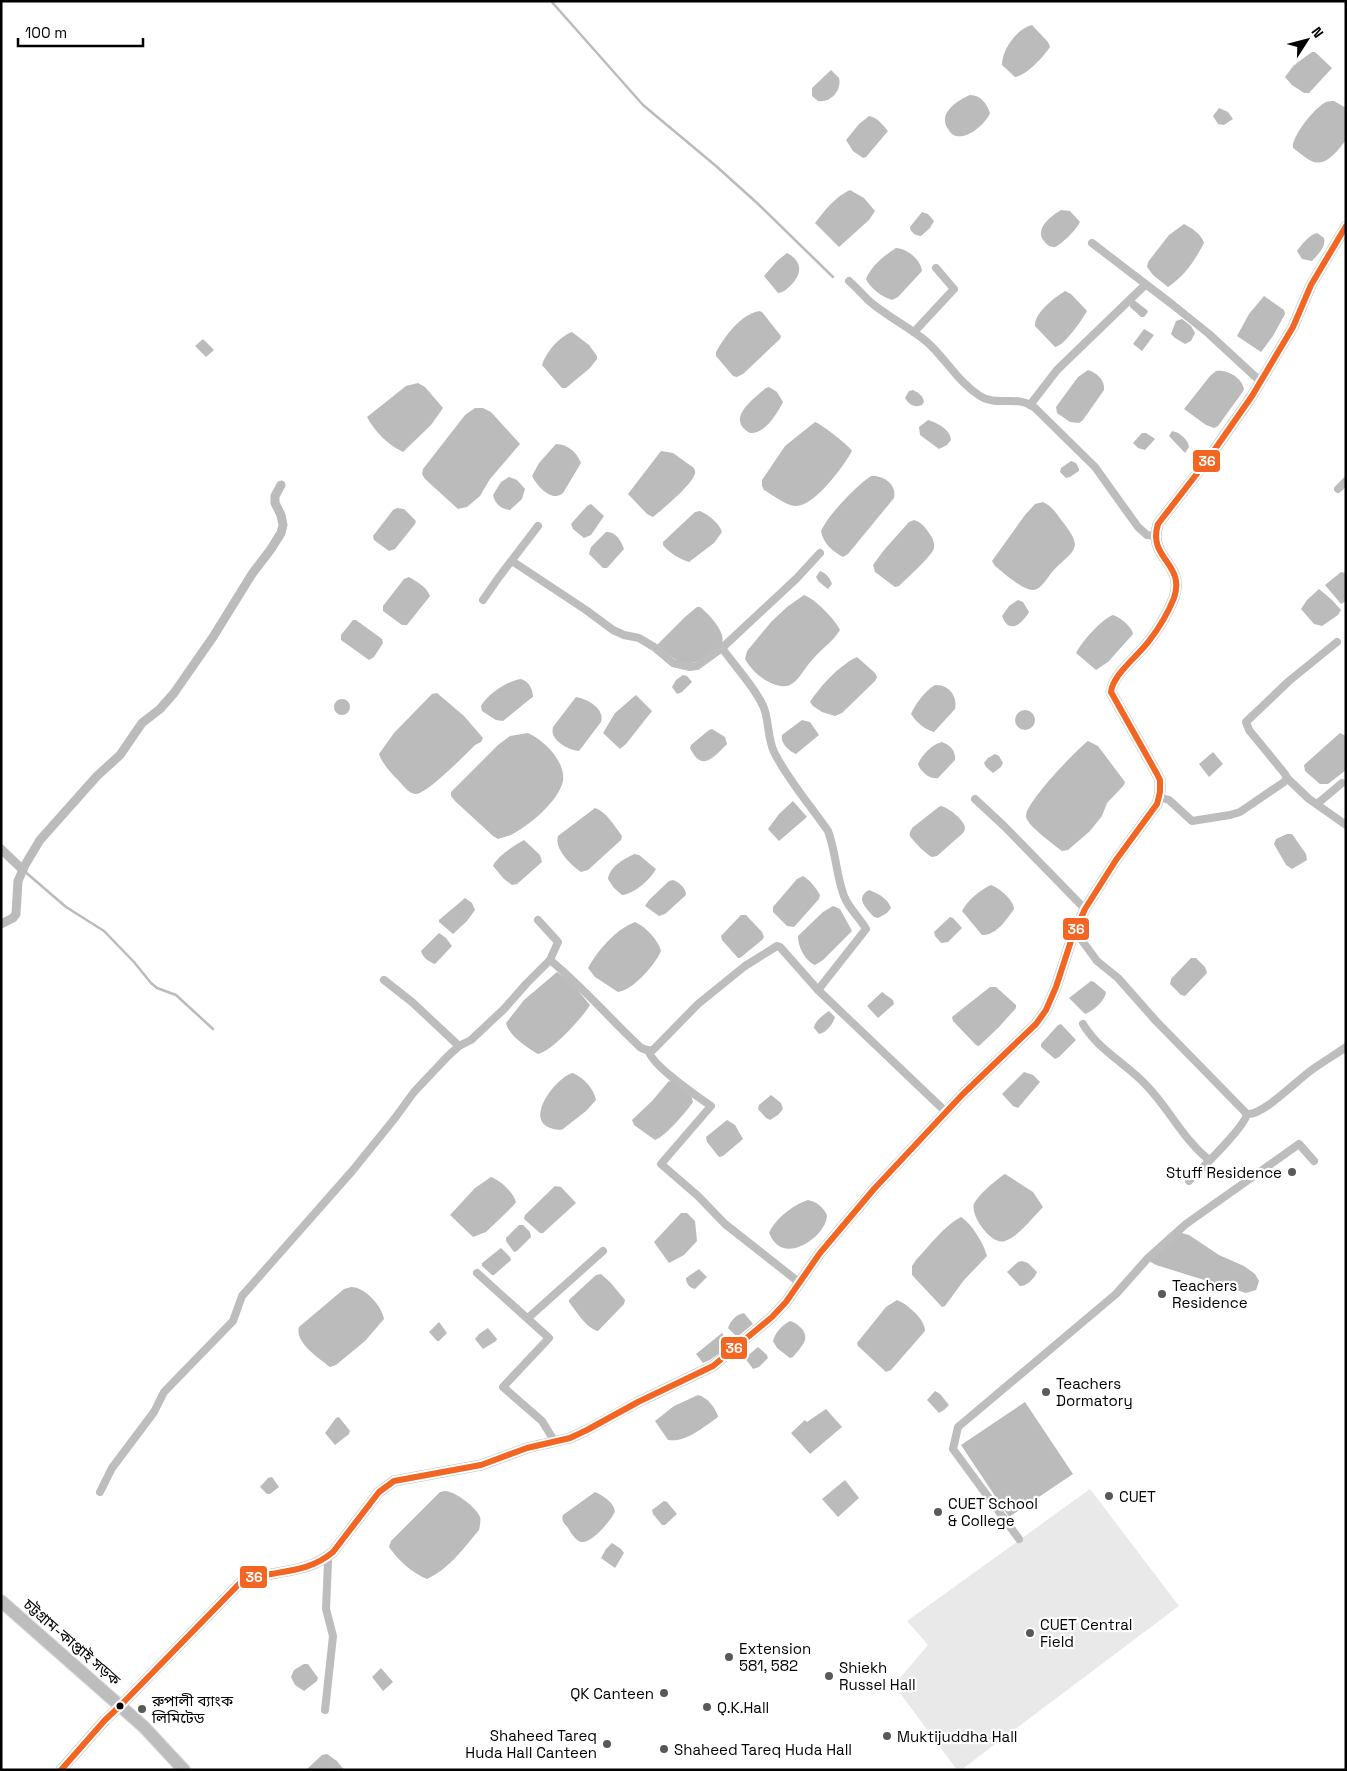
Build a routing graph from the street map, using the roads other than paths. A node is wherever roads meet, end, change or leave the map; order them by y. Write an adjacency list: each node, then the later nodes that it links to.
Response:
1 (1346, 226): 7 (main road)
2 (1092, 243): 5 (street)
3 (936, 268): 6 (street)
4 (849, 281): 6 (street)
5 (1145, 285): 7 (street); 8 (street)
6 (914, 332): 8 (street)
7 (1261, 382): 12 (main road)
8 (1030, 404): 12 (street)
9 (1346, 481): 10 (street)
10 (1338, 489)
11 (538, 526): 14 (street)
12 (1155, 536): 20 (main road)
13 (820, 553): 17 (street)
14 (512, 561): 15 (street); 17 (street)
15 (483, 600)
16 (1337, 642): 18 (street)
17 (722, 648): 29 (street)
18 (1287, 778): 20 (street); 22 (street)
19 (1342, 783): 22 (street)
20 (1159, 797): 24 (main road)
21 (975, 800): 24 (street)
22 (1316, 804): 23 (street)
23 (1346, 825)
24 (1085, 909): 26 (main road)
25 (538, 920): 27 (street)
26 (1075, 931): 34 (main road); 35 (street)
27 (550, 960): 31 (street); 33 (street)
28 (384, 980): 31 (street)
29 (818, 990): 33 (street); 34 (street)
30 (1083, 1024): 36 (street)
31 (459, 1046): 44 (street)
32 (1346, 1048): 35 (street)
33 (649, 1051): 41 (street)
34 (946, 1112): 41 (main road)
35 (1247, 1114): 36 (street)
36 (1209, 1160): 38 (street)
37 (1314, 1161): 45 (street)
38 (1190, 1181)
39 (604, 1251): 42 (street)
40 (477, 1273): 42 (street)
41 (800, 1283): 43 (main road)
42 (528, 1318): 43 (street)
43 (556, 1442): 46 (main road)
44 (100, 1492)
45 (1019, 1539)
46 (326, 1558): 48 (main road); 49 (street)
47 (1, 1601): 48 (main road, চট্টগ্রাম-কাপ্তাই সড়ক)
48 (120, 1706): 50 (main road); 51 (main road, চট্টগ্রাম-কাপ্তাই সড়ক)
49 (325, 1710)
50 (61, 1770)
51 (184, 1770)

